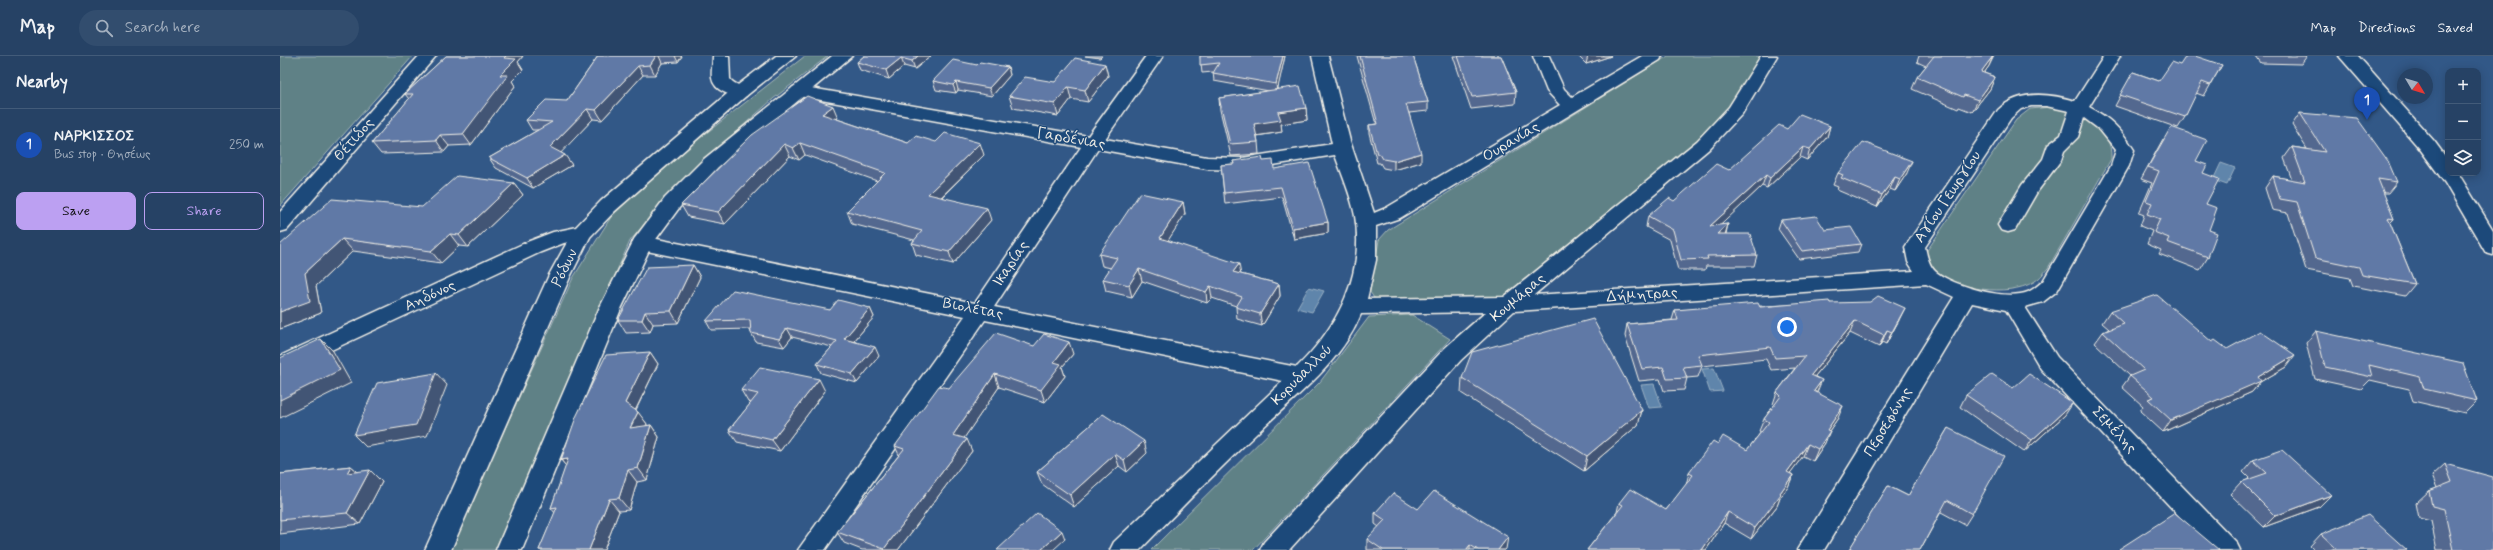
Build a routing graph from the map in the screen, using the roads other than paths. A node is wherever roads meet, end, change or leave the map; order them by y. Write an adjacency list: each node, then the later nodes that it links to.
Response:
1 (428, 56): 19 (street, Θέτιδος)
2 (721, 56): 13 (street)
3 (787, 56): 13 (street, Ρόδων)
4 (843, 56): 12 (street)
5 (1155, 56): 16 (street, Ικαρίας)
6 (1320, 56): 17 (street, Κορυδαλλού)
7 (1541, 56): 14 (street)
8 (1654, 56): 14 (street, Ουρανίας)
9 (1769, 56): 27 (street, Κουμάρας)
10 (2112, 56): 15 (street)
11 (2348, 56): 23 (street)
12 (799, 91): 16 (street, Γαρδένιας); 22 (street)
13 (740, 92): 21 (street, Ρόδων)
14 (1571, 106): 18 (street, Ουρανίας)
15 (2079, 108): 20 (street); 24 (street, Αγίου Γεωργίου); 26 (street, Αγίου Γεωργίου)
16 (1093, 143): 17 (street, Γαρδένιας); 29 (street, Ικαρίας)
17 (1342, 148): 18 (street, Κορυδαλλού)
18 (1365, 223): 28 (street, Κορυδαλλού)
19 (280, 224)
20 (2008, 225)
21 (582, 233): 30 (street, Αηδόνος); 32 (street, Ρόδων)
22 (642, 243): 29 (street, Βιολέτας); 33 (street)
23 (2493, 248)
24 (1929, 277): 25 (street, Αγίου Γεωργίου); 27 (street, Δήμητρας)
25 (1966, 295): 26 (street, Αγίου Γεωργίου); 37 (street, Περσεφόνης)
26 (2012, 302): 38 (street, Σεμέλης)
27 (1509, 304): 28 (street, Δήμητρας); 36 (street, Κουμάρας)
28 (1355, 307): 31 (street, Κορυδαλλού)
29 (980, 311): 31 (street, Βιολέτας); 34 (street, Ικαρίας)
30 (280, 366)
31 (1304, 377): 35 (street, Κορυδαλλού)
32 (438, 550)
33 (509, 550)
34 (811, 550)
35 (1123, 550)
36 (1273, 550)
37 (1810, 550)
38 (2227, 550)

